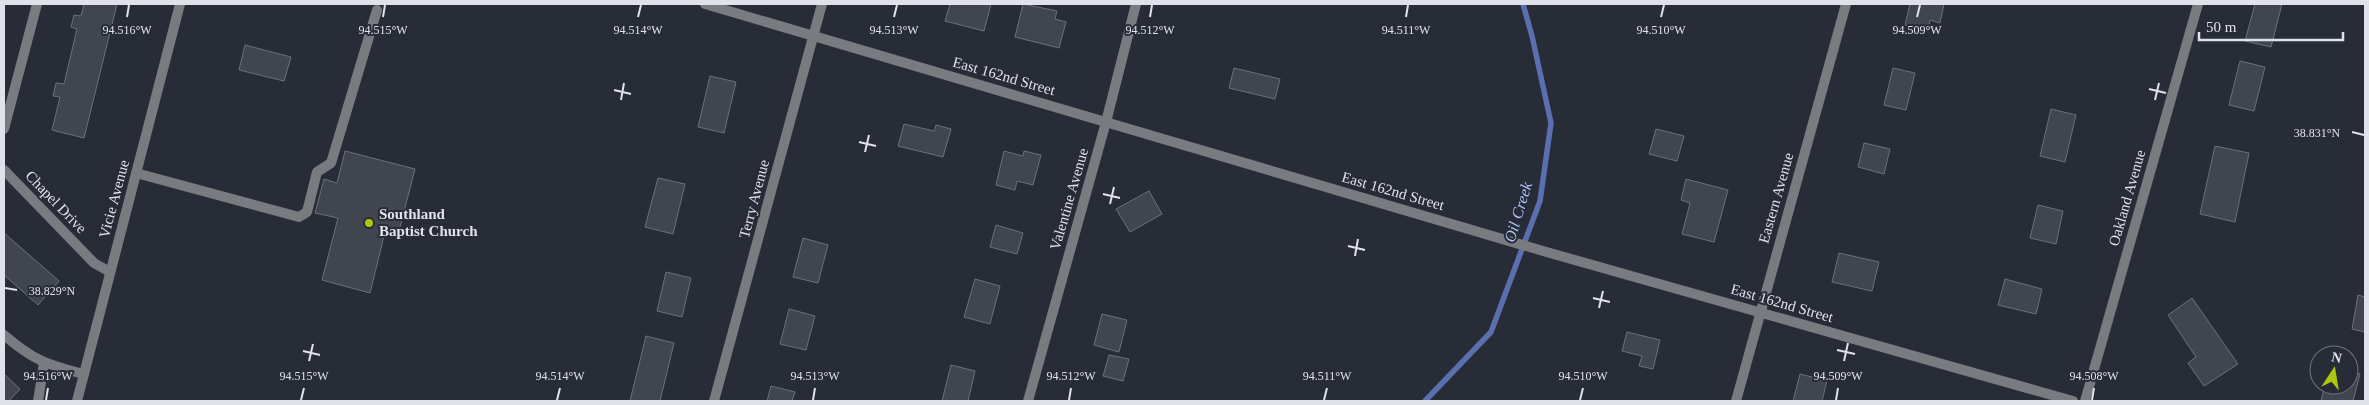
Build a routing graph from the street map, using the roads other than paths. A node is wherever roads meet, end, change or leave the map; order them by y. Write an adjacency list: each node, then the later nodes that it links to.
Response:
1 (37, 4): 11 (street)
2 (180, 4): 13 (street, Vicie Avenue)
3 (705, 4): 9 (street, East 162nd Street)
4 (822, 4): 9 (street, Terry Avenue)
5 (1136, 4): 10 (street, Valentine Avenue)
6 (1846, 4): 15 (street, Eastern Avenue)
7 (2198, 4): 25 (street, Oakland Avenue)
8 (377, 10): 13 (street)
9 (814, 36): 10 (street, East 162nd Street); 21 (street, Terry Avenue)
10 (1106, 122): 15 (street, East 162nd Street); 22 (street, Valentine Avenue)
11 (4, 129)
12 (4, 170): 14 (street, Chapel Drive)
13 (136, 173): 14 (street, Vicie Avenue)
14 (110, 272): 18 (street, Vicie Avenue)
15 (1760, 312): 23 (street, Eastern Avenue); 24 (street, East 162nd Street)
16 (4, 335): 17 (street)
17 (44, 362): 18 (street); 19 (street)
18 (84, 374): 20 (street, Vicie Avenue)
19 (38, 401)
20 (77, 401)
21 (714, 401)
22 (1028, 401)
23 (1736, 401)
24 (2073, 401)
25 (2085, 401)

